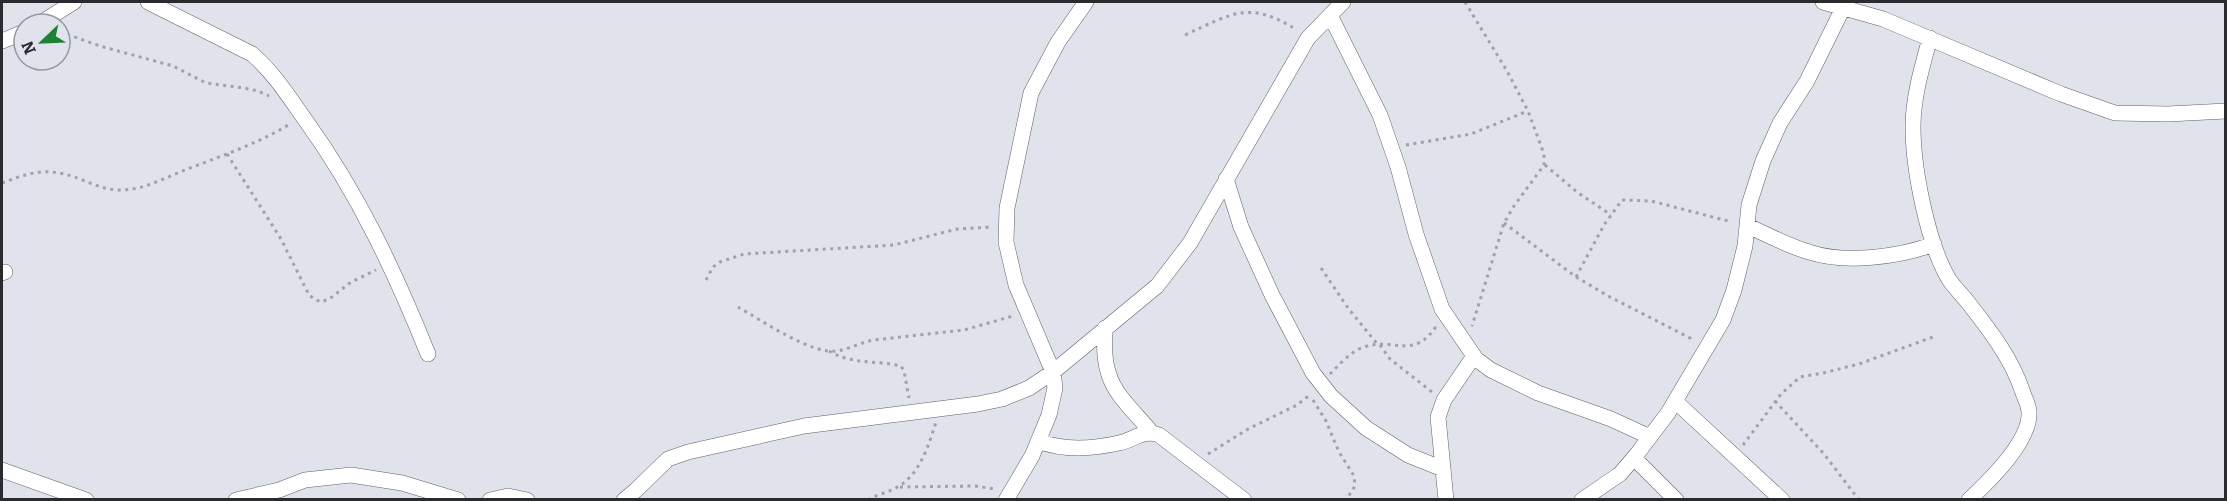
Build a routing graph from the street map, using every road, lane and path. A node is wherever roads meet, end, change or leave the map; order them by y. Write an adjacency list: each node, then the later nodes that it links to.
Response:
1 (74, 2): 8 (street)
2 (148, 2): 17 (street)
3 (1086, 2): 26 (street)
4 (1343, 2): 9 (street)
5 (1465, 2): 15 (path)
6 (1823, 2): 7 (street)
7 (1843, 8): 13 (street); 25 (street)
8 (58, 12)
9 (1330, 15): 12 (street); 18 (street)
10 (1185, 35): 12 (path)
11 (72, 36): 14 (path)
12 (1308, 38): 21 (street)
13 (1930, 38): 16 (street); 27 (street)
14 (271, 97)
15 (1528, 111): 18 (path); 20 (path)
16 (2226, 111)
17 (307, 122): 19 (path); 28 (street)
18 (1392, 147): 34 (street)
19 (227, 154): 22 (path); 28 (path)
20 (1544, 165): 23 (path); 24 (path)
21 (1226, 179): 35 (street); 43 (street)
22 (2, 183)
23 (1611, 215): 25 (path); 30 (path)
24 (1504, 223): 30 (path); 40 (path)
25 (1749, 226): 27 (street); 38 (street)
26 (1007, 227): 31 (path); 33 (street)
27 (1934, 244): 74 (street)
28 (389, 263): 41 (street)
29 (1321, 268): 37 (path)
30 (1576, 277): 38 (path)
31 (706, 280)
32 (738, 307): 39 (path)
33 (1026, 312): 39 (path); 42 (street)
34 (1445, 314): 37 (path); 40 (street)
35 (1104, 328): 42 (street); 50 (street)
36 (1933, 337): 47 (path)
37 (1379, 345): 43 (path); 45 (path)
38 (1707, 347): 46 (street)
39 (827, 350): 49 (path)
40 (1470, 350): 45 (street); 51 (street)
41 (428, 354)
42 (1053, 372): 48 (street); 52 (street)
43 (1320, 383): 44 (path); 56 (street)
44 (1310, 396): 55 (path); 68 (path)
45 (1444, 400): 56 (street)
46 (1675, 401): 51 (street); 53 (street)
47 (1775, 401): 53 (path); 73 (path)
48 (942, 408): 49 (street); 58 (path)
49 (911, 411): 65 (street)
50 (1151, 432): 52 (street); 55 (street)
51 (1650, 437): 54 (street)
52 (1038, 441): 59 (street)
53 (1735, 455): 72 (street)
54 (1634, 458): 70 (street); 71 (street)
55 (1197, 462): 67 (street)
56 (1443, 469): 69 (street)
57 (2, 470): 60 (street)
58 (898, 487): 59 (path); 66 (path)
59 (1008, 496)
60 (86, 500)
61 (236, 500): 62 (street)
62 (458, 500)
63 (490, 500): 64 (street)
64 (527, 500)
65 (624, 500)
66 (868, 500)
67 (1244, 500)
68 (1346, 500)
69 (1446, 500)
70 (1582, 500)
71 (1676, 500)
72 (1782, 500)
73 (1859, 500)
74 (1969, 500)

